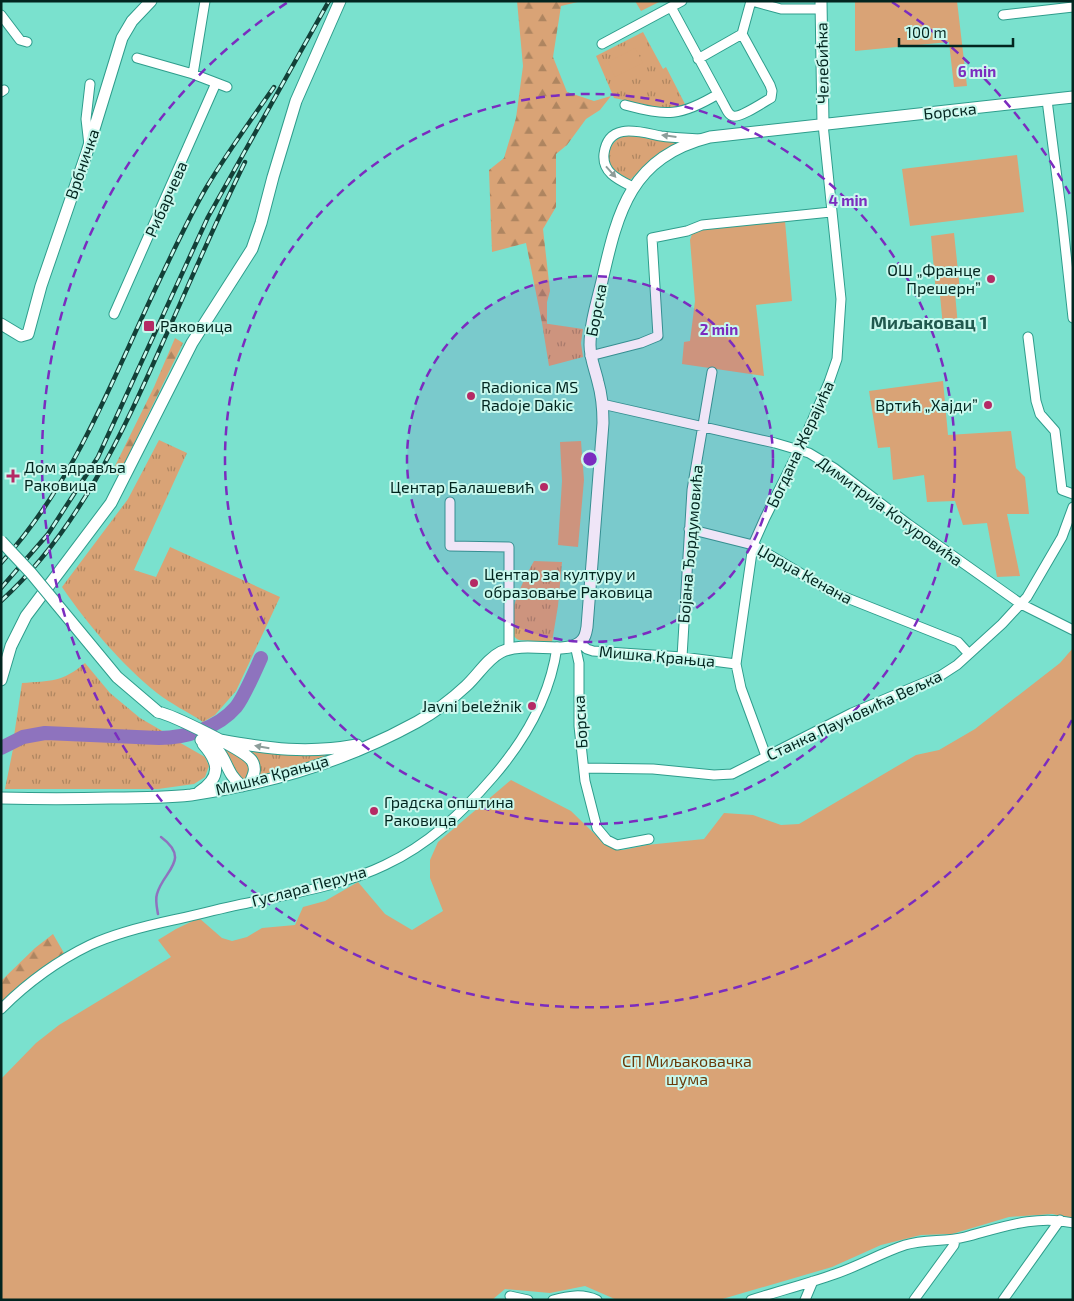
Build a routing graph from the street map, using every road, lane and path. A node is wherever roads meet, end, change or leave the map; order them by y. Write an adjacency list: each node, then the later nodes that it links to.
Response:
1 (151, 1): 26 (main road, Врбничка)
2 (205, 1): 16 (street)
3 (340, 1): 52 (main road)
4 (682, 1): 7 (street)
5 (751, 1): 6 (street); 11 (street)
6 (821, 5): 24 (main road, Челебићка)
7 (671, 7): 13 (street); 15 (street)
8 (1073, 7): 10 (street)
9 (1, 15): 12 (street)
10 (1004, 15)
11 (742, 34): 15 (street); 20 (street)
12 (24, 41)
13 (602, 44)
14 (137, 58): 16 (street)
15 (698, 58): 20 (street)
16 (193, 74): 17 (street)
17 (216, 83): 19 (street); 29 (street, Рибарчева)
18 (90, 84): 26 (street)
19 (227, 87)
20 (718, 94): 23 (street)
21 (1073, 97): 22 (main road, Борска)
22 (1047, 100): 24 (main road, Борска); 30 (street)
23 (625, 105)
24 (823, 124): 25 (main road, Борска); 28 (street, Богдана Жерајића)
25 (701, 139): 27 (main road, Борска); 27 (street, one-way to 27)
26 (89, 146): 31 (main road, Врбничка)
27 (633, 187): 33 (main road, Борска)
28 (831, 212): 33 (street); 37 (street, Богдана Жерајића)
29 (114, 314)
30 (1073, 318)
31 (1, 324)
32 (1028, 337): 38 (street)
33 (590, 356): 35 (main road, Борска)
34 (712, 372): 36 (street, Бојана Ђордумовића)
35 (602, 404): 36 (street, Димитрија Котуровића); 46 (main road, Борска)
36 (703, 427): 37 (street, Димитрија Котуровића); 41 (street, Бојана Ђордумовића)
37 (799, 450): 43 (street, Богдана Жерајића); 44 (street, Димитрија Котуровића)
38 (1073, 494)
39 (450, 502): 48 (street)
40 (1073, 507): 44 (street, Станка Пауновића Вељка)
41 (690, 529): 43 (street, Џорџа Кенана); 50 (street, Бојана Ђордумовића)
42 (1, 541): 53 (main road, bridge)
43 (753, 545): 49 (street, Џорџа Кенана); 51 (street, Богдана Жерајића)
44 (1021, 604): 45 (street, Димитрија Котуровића); 49 (street, Станка Пауновића Вељка)
45 (1073, 630)
46 (577, 644): 47 (main road, Мишка Крањца); 50 (street, Мишка Крањца); 58 (street, Борска)
47 (557, 648): 48 (main road, Мишка Крањца); 63 (street, Гуслара Перуна)
48 (509, 649): 56 (main road, Мишка Крањца)
49 (969, 654): 57 (street, Станка Пауновића Вељка)
50 (682, 657): 51 (street, Мишка Крањца)
51 (736, 664): 57 (street, Богдана Жерајића)
52 (1, 680)
53 (158, 712): 54 (main road); 55 (main road)
54 (198, 739): 59 (main road); 60 (main road)
55 (220, 740): 56 (main road, one-way to 55); 59 (main road)
56 (377, 741): 59 (main road, Мишка Крањца)
57 (766, 756): 58 (street, Станка Пауновића Вељка)
58 (584, 768): 62 (street, Борска)
59 (246, 784): 60 (main road, Мишка Крањца)
60 (196, 794): 61 (main road, Мишка Крањца)
61 (1, 798)
62 (649, 839)
63 (1, 1009)
64 (1060, 1220): 65 (street); 66 (street); 75 (street)
65 (1073, 1223)
66 (955, 1239): 67 (street); 74 (street)
67 (813, 1281): 72 (street); 73 (street)
68 (510, 1296): 69 (street)
69 (528, 1300)
70 (553, 1300): 71 (street)
71 (597, 1300)
72 (751, 1300)
73 (804, 1300)
74 (914, 1300)
75 (1003, 1300)

